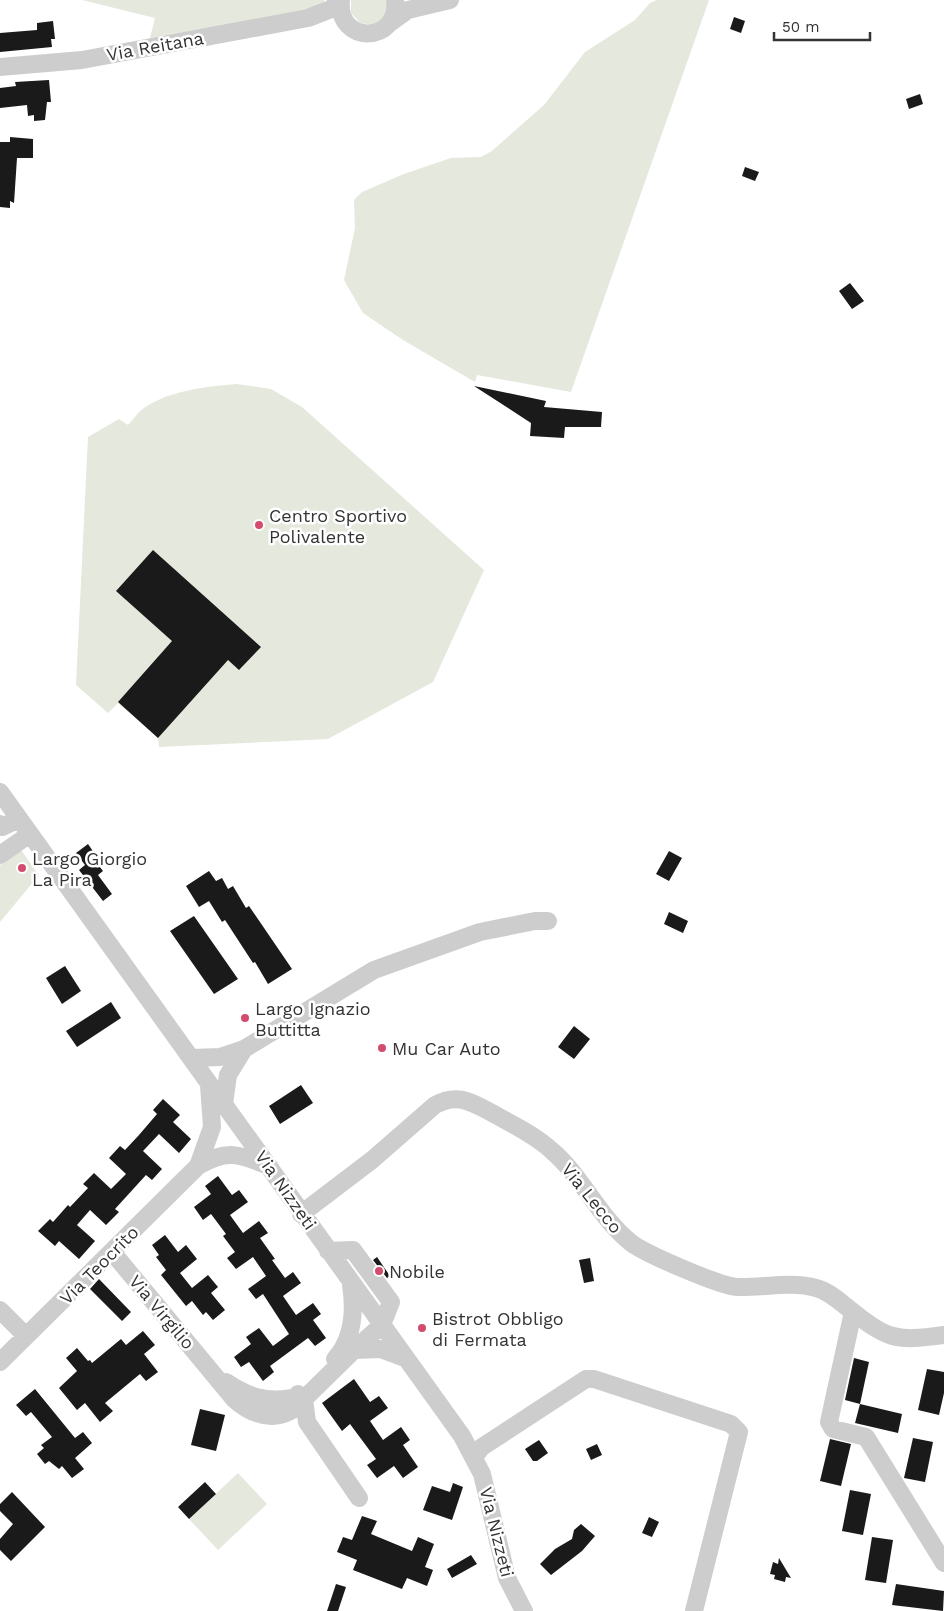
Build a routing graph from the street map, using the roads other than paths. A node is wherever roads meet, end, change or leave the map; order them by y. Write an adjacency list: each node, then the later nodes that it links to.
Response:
1 (340, 0): 5 (street, Via Reitana); 7 (street)
2 (395, 0): 6 (street)
3 (450, 0): 4 (street)
4 (414, 3): 6 (street)
5 (308, 18): 7 (street, Via Reitana); 8 (street, Via Reitana)
6 (390, 23): 7 (street, Via Reitana)
7 (352, 29)
8 (0, 67)
9 (0, 792): 10 (street, Via Nizzeti)
10 (19, 819): 11 (street); 12 (street, Via Nizzeti)
11 (0, 824)
12 (30, 834): 13 (street); 16 (street, Via Nizzeti)
13 (0, 855)
14 (548, 921): 15 (street)
15 (244, 1049): 16 (street); 18 (street)
16 (192, 1058): 17 (street, Via Nizzeti)
17 (209, 1082): 18 (street, Via Nizzeti); 20 (street)
18 (224, 1104): 19 (street, Via Nizzeti)
19 (240, 1125): 20 (street); 21 (street, Via Nizzeti)
20 (210, 1153): 21 (street); 24 (street, Via Teocrito)
21 (270, 1167): 22 (street, Via Nizzeti)
22 (301, 1214): 23 (street, Via Nizzeti); 27 (street, Via Lecco)
23 (328, 1251): 25 (street, Via Nizzeti); 28 (street)
24 (113, 1253): 30 (street, Via Teocrito); 34 (street, Via Virgilio)
25 (351, 1282): 28 (street, Via Nizzeti); 31 (street)
26 (0, 1310): 30 (street)
27 (853, 1312): 29 (street, Via Lecco); 37 (street)
28 (382, 1325): 31 (street); 32 (street, Via Nizzeti)
29 (944, 1335)
30 (26, 1336): 33 (street, Via Teocrito)
31 (349, 1350): 32 (street); 34 (street)
32 (405, 1358): 35 (street, Via Nizzeti)
33 (0, 1362)
34 (297, 1400): 36 (street)
35 (474, 1457): 38 (street, Via Nizzeti); 39 (street)
36 (360, 1498)
37 (944, 1563)
38 (524, 1611)
39 (694, 1611)

